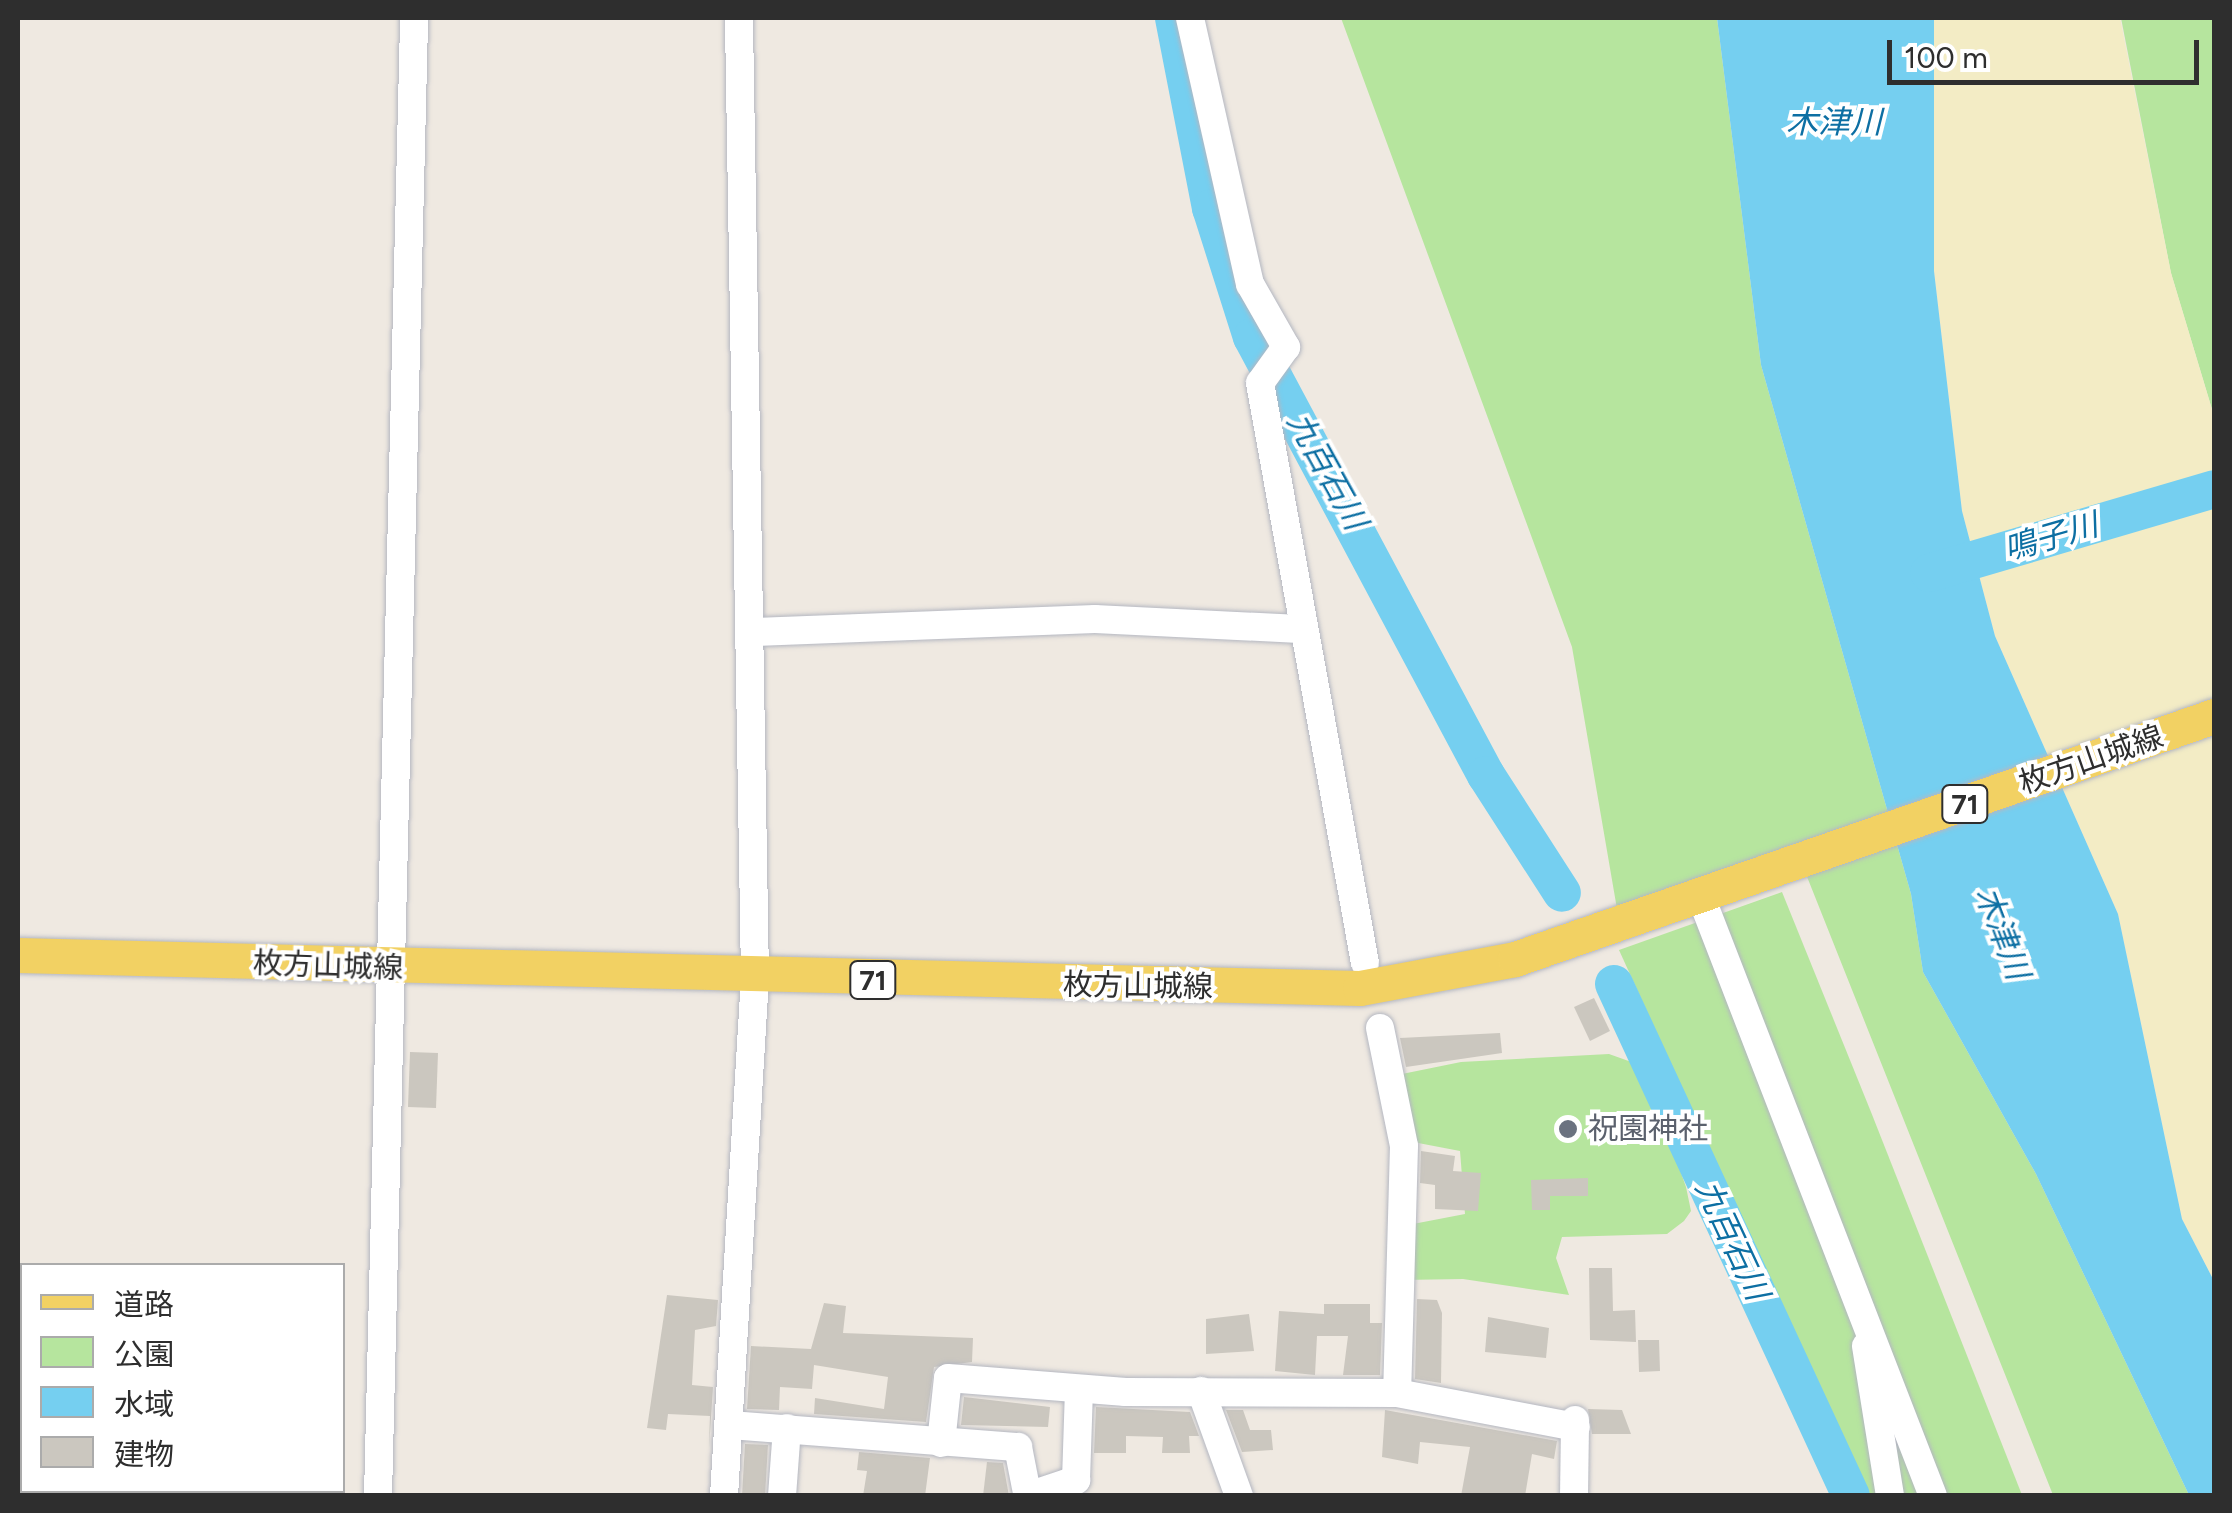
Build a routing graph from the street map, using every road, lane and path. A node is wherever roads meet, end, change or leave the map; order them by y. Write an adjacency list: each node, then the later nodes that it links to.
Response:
1 (414, 18): 10 (street)
2 (739, 18): 5 (street)
3 (1190, 18): 4 (street)
4 (1300, 629): 5 (street); 9 (street)
5 (754, 632): 11 (street)
6 (2214, 716): 7 (main road, 枚方山城線 / 71)
7 (1709, 894): 11 (main road, 枚方山城線 / 71); 13 (street)
8 (18, 954): 10 (main road, 枚方山城線 / 71)
9 (1365, 963)
10 (396, 969): 11 (main road, 枚方山城線 / 71); 21 (street)
11 (756, 978): 17 (street)
12 (1380, 1028): 16 (street)
13 (1866, 1329): 26 (street); 27 (street)
14 (1079, 1390): 15 (street); 19 (street); 20 (street)
15 (1201, 1391): 16 (street); 24 (street)
16 (1398, 1393): 25 (street)
17 (731, 1425): 18 (street); 22 (street)
18 (787, 1428): 19 (street); 23 (street)
19 (941, 1443): 20 (street)
20 (1027, 1494)
21 (378, 1496)
22 (724, 1496)
23 (782, 1496)
24 (1239, 1496)
25 (1574, 1496)
26 (1890, 1496)
27 (1933, 1496)

